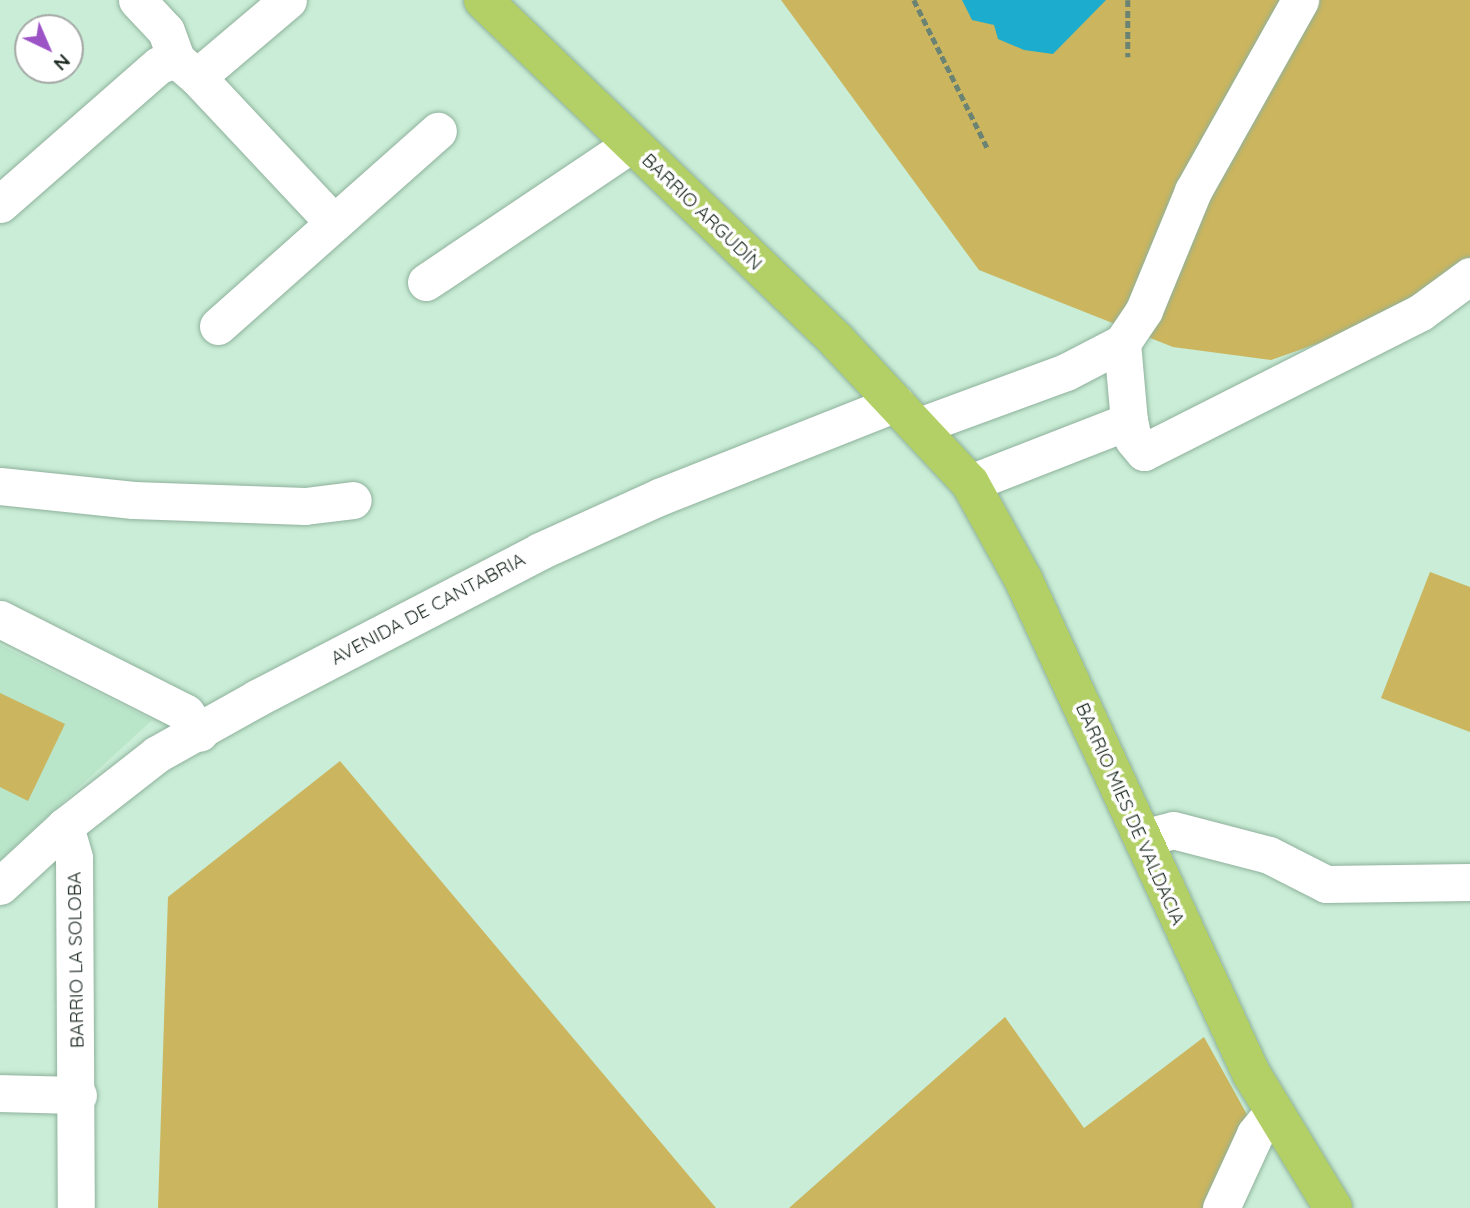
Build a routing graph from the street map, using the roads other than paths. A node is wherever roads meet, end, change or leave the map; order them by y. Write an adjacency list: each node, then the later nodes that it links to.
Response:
1 (137, 0): 5 (street)
2 (288, 0): 5 (street)
3 (484, 0): 7 (main road, BARRIO ARGUDÍN)
4 (1300, 0): 13 (street)
5 (187, 68): 8 (street); 9 (street)
6 (438, 131): 9 (street)
7 (631, 144): 11 (street); 14 (main road, BARRIO ARGUDÍN)
8 (0, 204)
9 (334, 223): 12 (street)
10 (1470, 276): 15 (street)
11 (426, 282)
12 (218, 326)
13 (1122, 343): 14 (street, AVENIDA DE CANTABRIA); 15 (street)
14 (907, 414): 16 (main road, BARRIO MIES DE VALDACIA); 20 (street, AVENIDA DE CANTABRIA)
15 (1129, 421): 16 (street)
16 (970, 483): 22 (main road, BARRIO MIES DE VALDACIA)
17 (0, 486): 18 (street)
18 (352, 500)
19 (0, 619): 20 (street)
20 (200, 733): 21 (street, AVENIDA DE CANTABRIA)
21 (65, 826): 24 (street, AVENIDA DE CANTABRIA); 26 (street, BARRIO LA SOLOBA)
22 (1142, 838): 23 (street); 27 (main road, BARRIO MIES DE VALDACIA)
23 (1470, 883)
24 (0, 886)
25 (0, 1093): 26 (street)
26 (78, 1095): 28 (street, BARRIO LA SOLOBA)
27 (1272, 1113): 29 (street); 30 (main road, BARRIO MIES DE VALDACIA)
28 (76, 1208)
29 (1221, 1208)
30 (1333, 1208)

